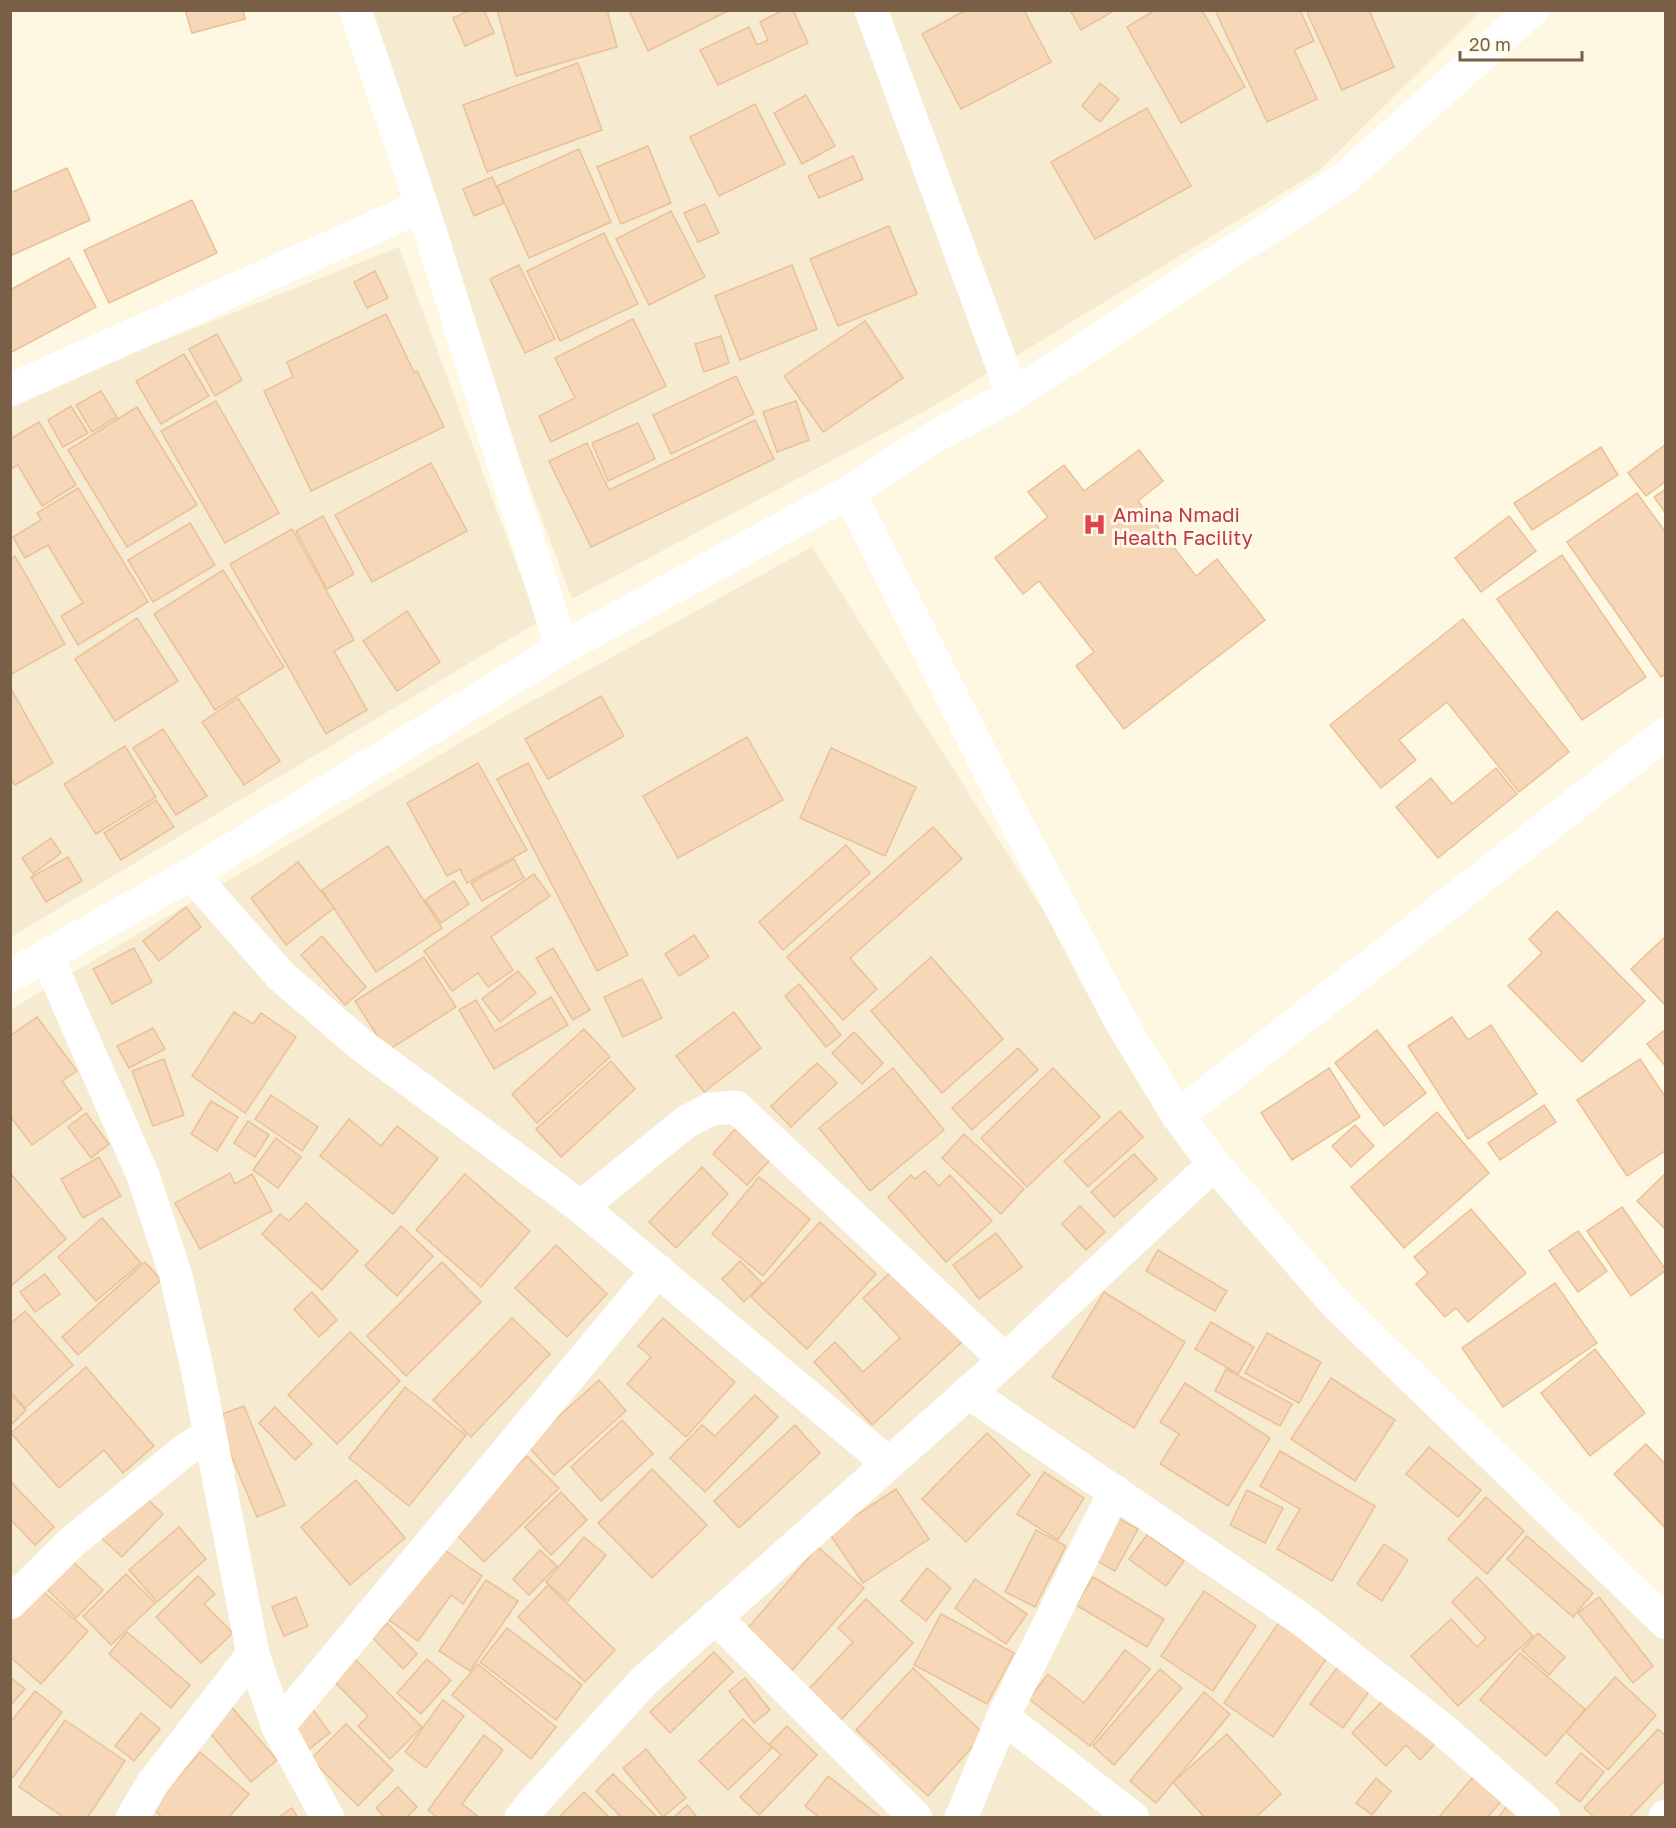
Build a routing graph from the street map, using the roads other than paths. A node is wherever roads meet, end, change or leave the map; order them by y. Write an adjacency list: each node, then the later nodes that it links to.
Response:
1 (355, 10): 4 (street)
2 (871, 10): 6 (street)
3 (1532, 10): 6 (street)
4 (422, 206): 5 (street); 8 (street)
5 (10, 390)
6 (1013, 395): 7 (street)
7 (849, 492): 8 (street); 13 (street)
8 (562, 648): 10 (street)
9 (1665, 733): 13 (street)
10 (191, 874): 11 (street); 15 (street)
11 (47, 956): 12 (street); 19 (street)
12 (10, 976)
13 (1178, 1116): 14 (street)
14 (1214, 1164): 17 (street); 24 (street)
15 (581, 1208): 16 (street); 17 (street)
16 (658, 1270): 20 (street); 27 (street)
17 (1005, 1359): 18 (street)
18 (968, 1392): 20 (street); 21 (street)
19 (209, 1435): 22 (street); 25 (street)
20 (888, 1463): 23 (street)
21 (1115, 1491): 26 (street); 34 (street)
22 (10, 1602)
23 (716, 1617): 30 (street); 31 (street)
24 (1665, 1623)
25 (253, 1654): 27 (street); 28 (street)
26 (1003, 1717): 32 (street); 33 (street)
27 (278, 1727): 29 (street)
28 (132, 1818)
29 (328, 1818)
30 (521, 1818)
31 (916, 1818)
32 (961, 1818)
33 (1133, 1818)
34 (1544, 1818)

